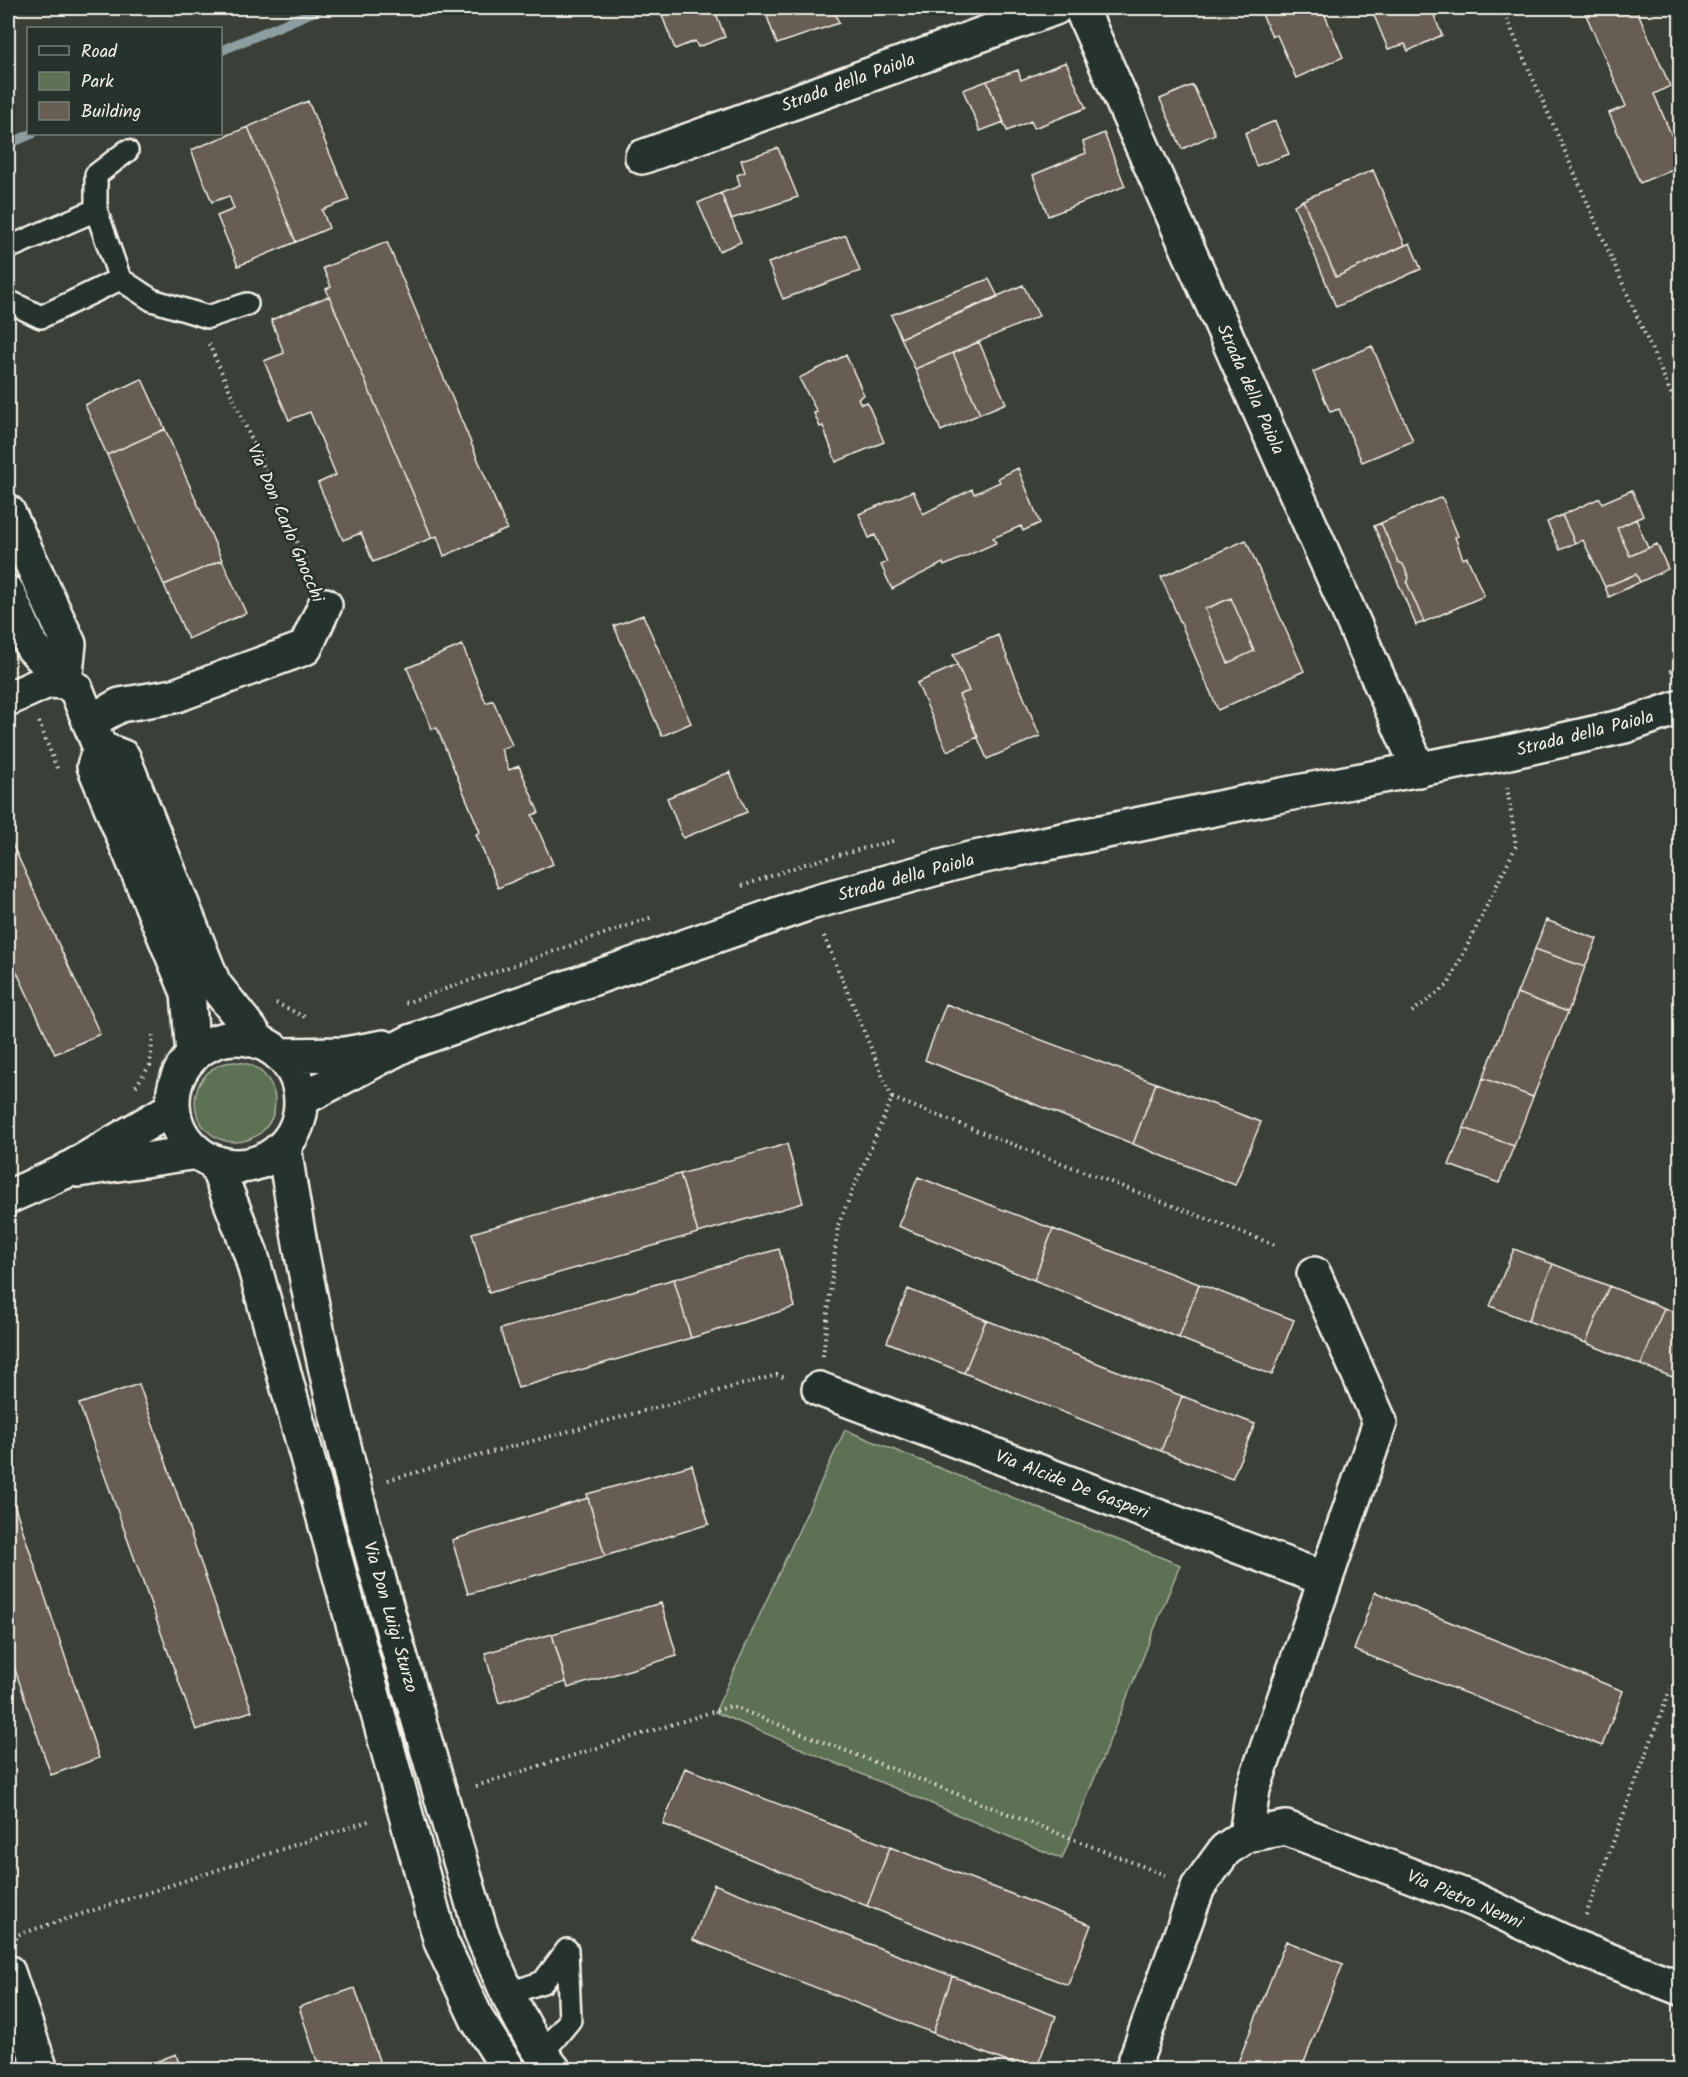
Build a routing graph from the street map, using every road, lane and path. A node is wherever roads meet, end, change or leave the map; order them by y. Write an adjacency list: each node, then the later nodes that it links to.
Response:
1 (1055, 8): 5 (street, Strada della Paiola)
2 (1081, 8): 21 (street, Strada della Paiola)
3 (1502, 8): 12 (path)
4 (127, 151): 6 (lane)
5 (642, 156)
6 (96, 210): 7 (lane); 8 (lane)
7 (8, 248)
8 (120, 279): 9 (lane); 11 (lane)
9 (8, 301)
10 (247, 304): 11 (lane)
11 (208, 317): 15 (path, Via Don Carlo Gnocchi)
12 (1680, 414)
13 (8, 512): 16 (street)
14 (8, 593): 16 (street)
15 (325, 605): 19 (street, Via Don Carlo Gnocchi)
16 (64, 682): 17 (street); 19 (street)
17 (17, 694): 22 (path)
18 (1680, 707): 20 (street, Strada della Paiola)
19 (94, 735): 27 (street); 28 (street)
20 (1503, 753): 21 (street, Strada della Paiola); 24 (path)
21 (1419, 770): 23 (street, Strada della Paiola)
22 (61, 776)
23 (810, 903): 26 (street, Strada della Paiola); 30 (path)
24 (1412, 1012)
25 (154, 1029): 29 (path)
26 (410, 1042): 27 (street, Strada della Paiola); 31 (street, Strada della Paiola)
27 (271, 1048): 28 (street); 31 (street)
28 (193, 1055): 32 (street)
29 (134, 1089)
30 (892, 1098): 37 (path); 39 (path)
31 (302, 1099): 33 (street)
32 (173, 1108): 34 (street); 35 (street)
33 (284, 1146): 34 (street); 40 (street, Via Don Luigi Sturzo)
34 (206, 1157): 35 (street); 44 (street, Via Don Luigi Sturzo)
35 (62, 1173): 36 (street)
36 (8, 1197)
37 (1275, 1245)
38 (1314, 1274): 41 (street)
39 (819, 1389): 40 (path); 41 (street, Via Alcide De Gasperi)
40 (356, 1489): 43 (street, Via Don Luigi Sturzo)
41 (1325, 1579): 45 (street)
42 (1670, 1690): 47 (path)
43 (442, 1797): 46 (path); 50 (street, Via Don Luigi Sturzo)
44 (404, 1809): 48 (path); 53 (street, Via Don Luigi Sturzo)
45 (1246, 1835): 46 (street); 47 (street, Via Pietro Nenni)
46 (1198, 1887): 54 (street)
47 (1575, 1947): 49 (street, Via Pietro Nenni)
48 (10, 1959): 52 (street)
49 (1680, 1988)
50 (507, 1994): 51 (street, Via Don Luigi Sturzo); 51 (lane)
51 (548, 2062)
52 (41, 2070)
53 (508, 2070)
54 (1132, 2070)

